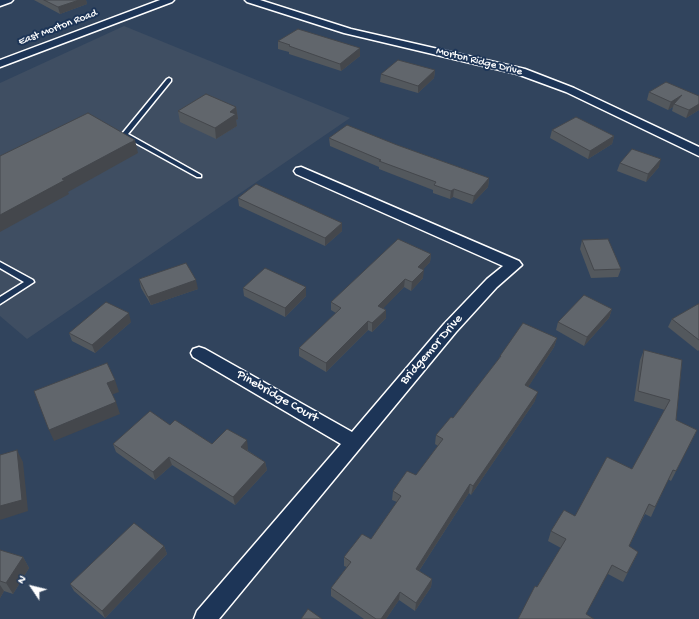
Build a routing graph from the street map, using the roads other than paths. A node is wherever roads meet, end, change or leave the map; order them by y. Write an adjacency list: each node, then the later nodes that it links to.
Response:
1 (8, 0): 4 (street)
2 (169, 0): 5 (street, East Morton Road)
3 (250, 0): 7 (street, Morton Ridge Drive)
4 (0, 3)
5 (0, 64)
6 (169, 80): 9 (lane)
7 (699, 152)
8 (301, 171): 13 (street, Bridgemor Drive)
9 (199, 176)
10 (0, 265): 11 (lane)
11 (0, 301)
12 (199, 353): 13 (street, Pinebridge Court)
13 (354, 442): 14 (street, Bridgemor Drive)
14 (205, 619)

